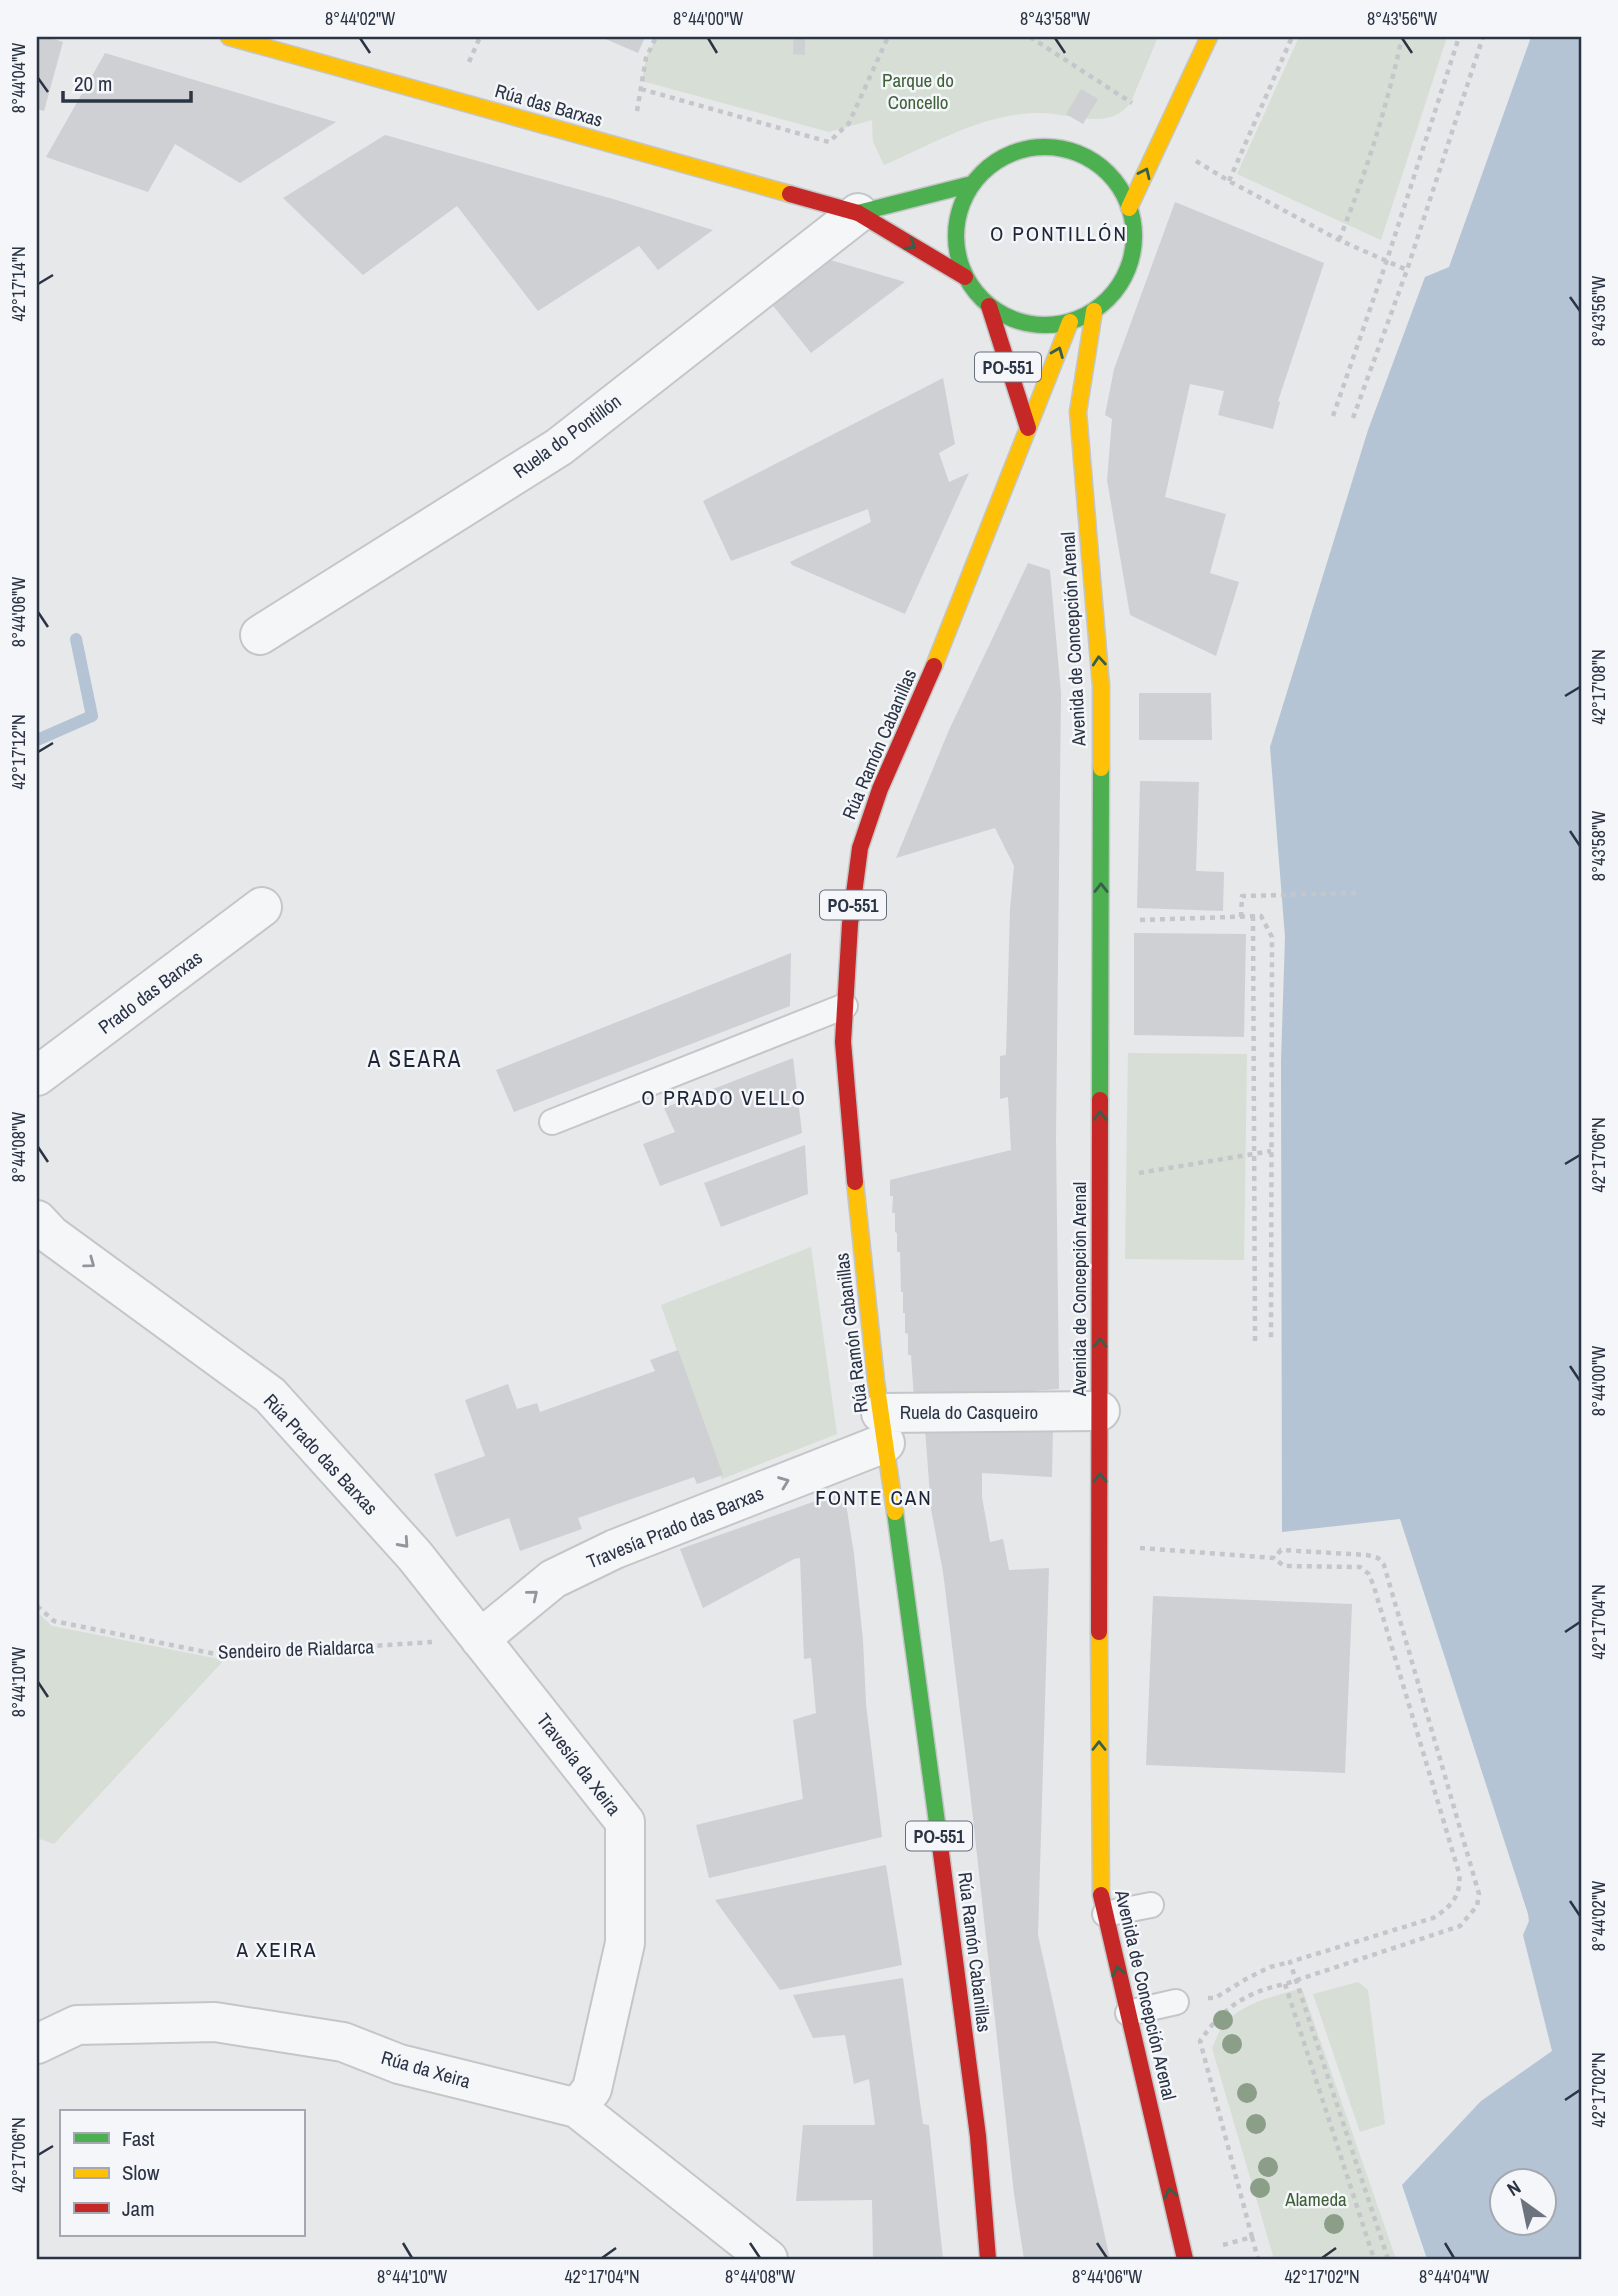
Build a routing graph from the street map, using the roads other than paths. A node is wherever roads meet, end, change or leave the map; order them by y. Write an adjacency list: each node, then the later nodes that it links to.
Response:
1 (229, 37): 9 (main road, Rúa das Barxas)
2 (1209, 37): 3 (main road)
3 (1161, 139): 4 (main road); 8 (main road, one-way to 3)
4 (1139, 146)
5 (1118, 154): 6 (main road)
6 (1095, 162): 7 (main road); 8 (main road)
7 (972, 184): 9 (main road, Rúa das Barxas); 10 (main road)
8 (1129, 208): 12 (main road)
9 (858, 213): 10 (main road, Rúa das Barxas, one-way to 10); 15 (street, Ruela do Pontillón)
10 (965, 277): 11 (main road)
11 (989, 306): 13 (main road); 14 (main road, PO-551)
12 (1094, 311): 13 (main road); 21 (main road, Avenida de Concepción Arenal, one-way to 12)
13 (1070, 322): 14 (main road, Rúa Ramón Cabanillas / PO-551, one-way to 13)
14 (1028, 428): 17 (main road, Rúa Ramón Cabanillas / PO-551)
15 (260, 635)
16 (262, 907): 18 (street, Prado das Barxas)
17 (845, 1006): 19 (lane); 22 (main road, Rúa Ramón Cabanillas / PO-551)
18 (37, 1076)
19 (552, 1122)
20 (37, 1220): 23 (street, Rúa Prado das Barxas, one-way to 23)
21 (1100, 1411): 22 (street, Ruela do Casqueiro); 25 (main road, Avenida de Concepción Arenal, one-way to 21)
22 (883, 1428): 23 (street, Travesía Prado das Barxas, one-way to 22); 31 (main road, Rúa Ramón Cabanillas / PO-551)
23 (480, 1639): 29 (street, Travesía da Xeira)
24 (1151, 1905): 25 (lane)
25 (1105, 1914): 27 (main road, Avenida de Concepción Arenal, one-way to 25)
26 (1176, 2002): 27 (lane)
27 (1128, 2013): 32 (main road, Avenida de Concepción Arenal, one-way to 27)
28 (37, 2044): 29 (street, Rúa da Xeira)
29 (578, 2108): 30 (street, Rúa da Xeira)
30 (768, 2259)
31 (988, 2259)
32 (1185, 2259)

